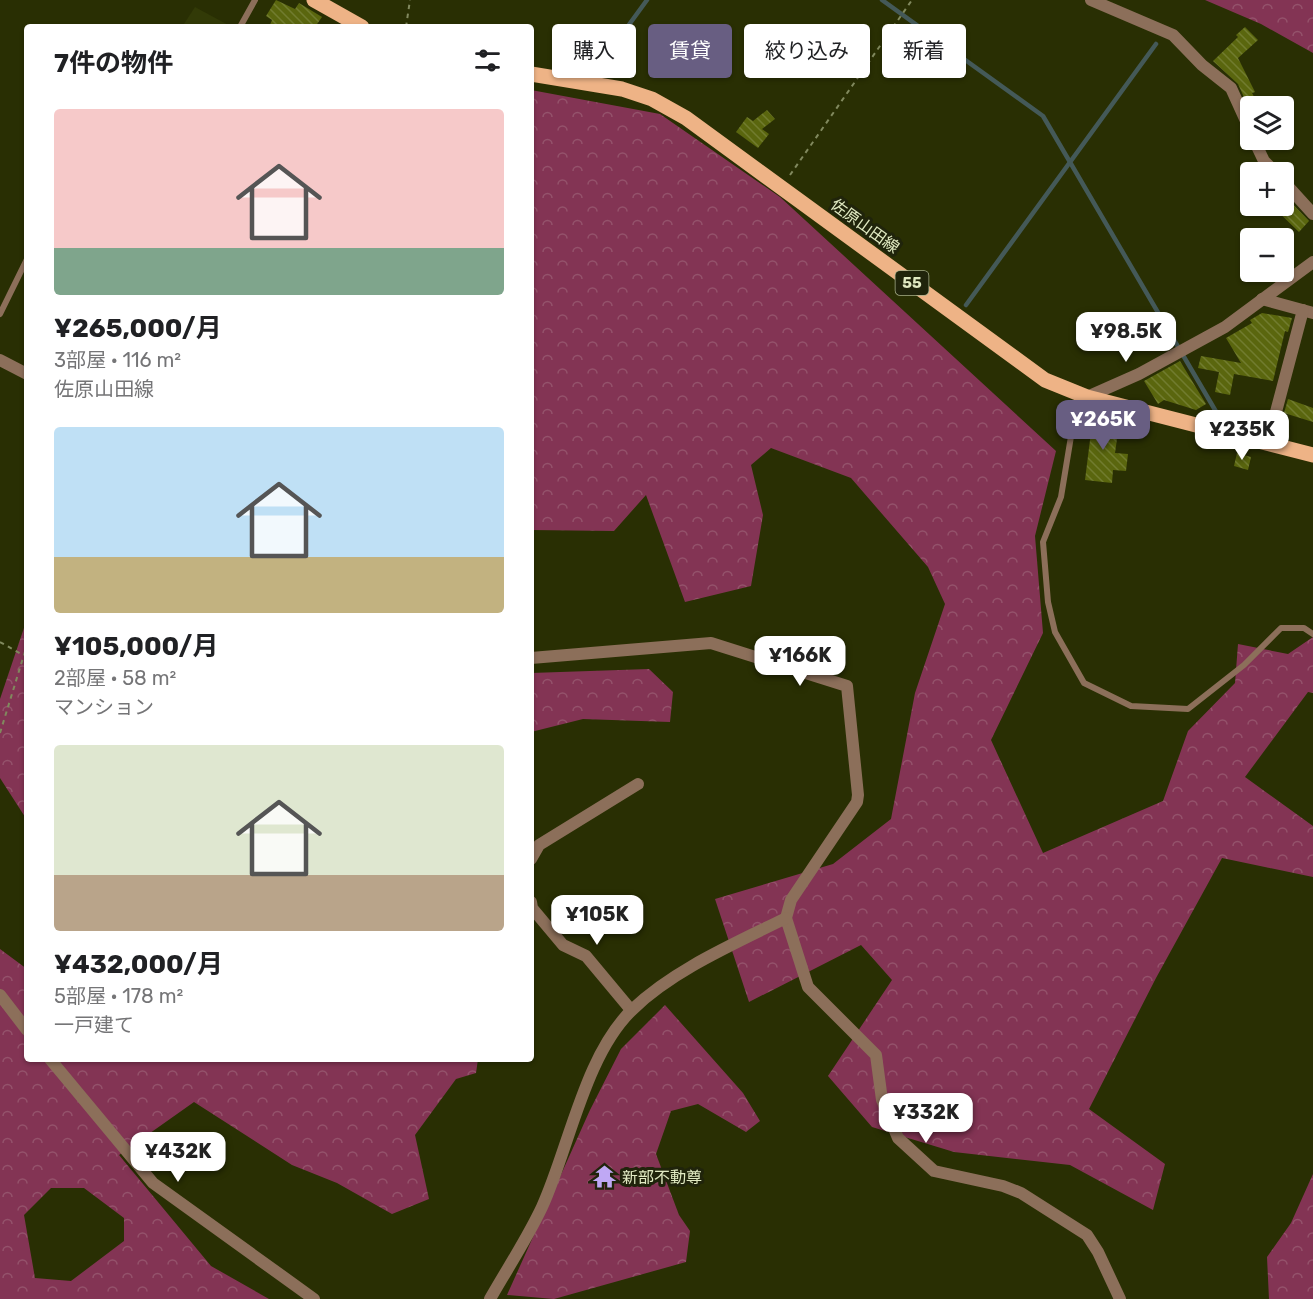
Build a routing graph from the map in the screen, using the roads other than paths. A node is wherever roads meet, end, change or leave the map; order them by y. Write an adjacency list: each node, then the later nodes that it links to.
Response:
1 (255, 0): 4 (lane)
2 (314, 0): 5 (main road)
3 (1091, 0): 7 (street)
4 (242, 24)
5 (357, 24)
6 (534, 74): 17 (main road, 佐原山田線 / 55)
7 (1240, 108)
8 (1294, 193): 9 (street)
9 (1313, 214)
10 (1313, 262): 12 (street)
11 (24, 265): 14 (lane)
12 (1262, 299): 13 (street); 17 (street)
13 (1308, 312): 18 (street)
14 (0, 314)
15 (0, 360): 16 (street)
16 (24, 372)
17 (1083, 395): 18 (main road, 佐原山田線 / 55); 20 (lane)
18 (1268, 442): 19 (main road, 佐原山田線 / 55)
19 (1313, 455)
20 (1313, 634)
21 (534, 658): 25 (street)
22 (638, 784): 23 (street)
23 (534, 854)
24 (534, 910): 27 (street)
25 (786, 918): 27 (street); 32 (street)
26 (0, 995): 28 (street)
27 (632, 1010): 31 (street)
28 (24, 1026)
29 (52, 1062): 30 (street)
30 (314, 1299)
31 (490, 1299)
32 (1119, 1299)

